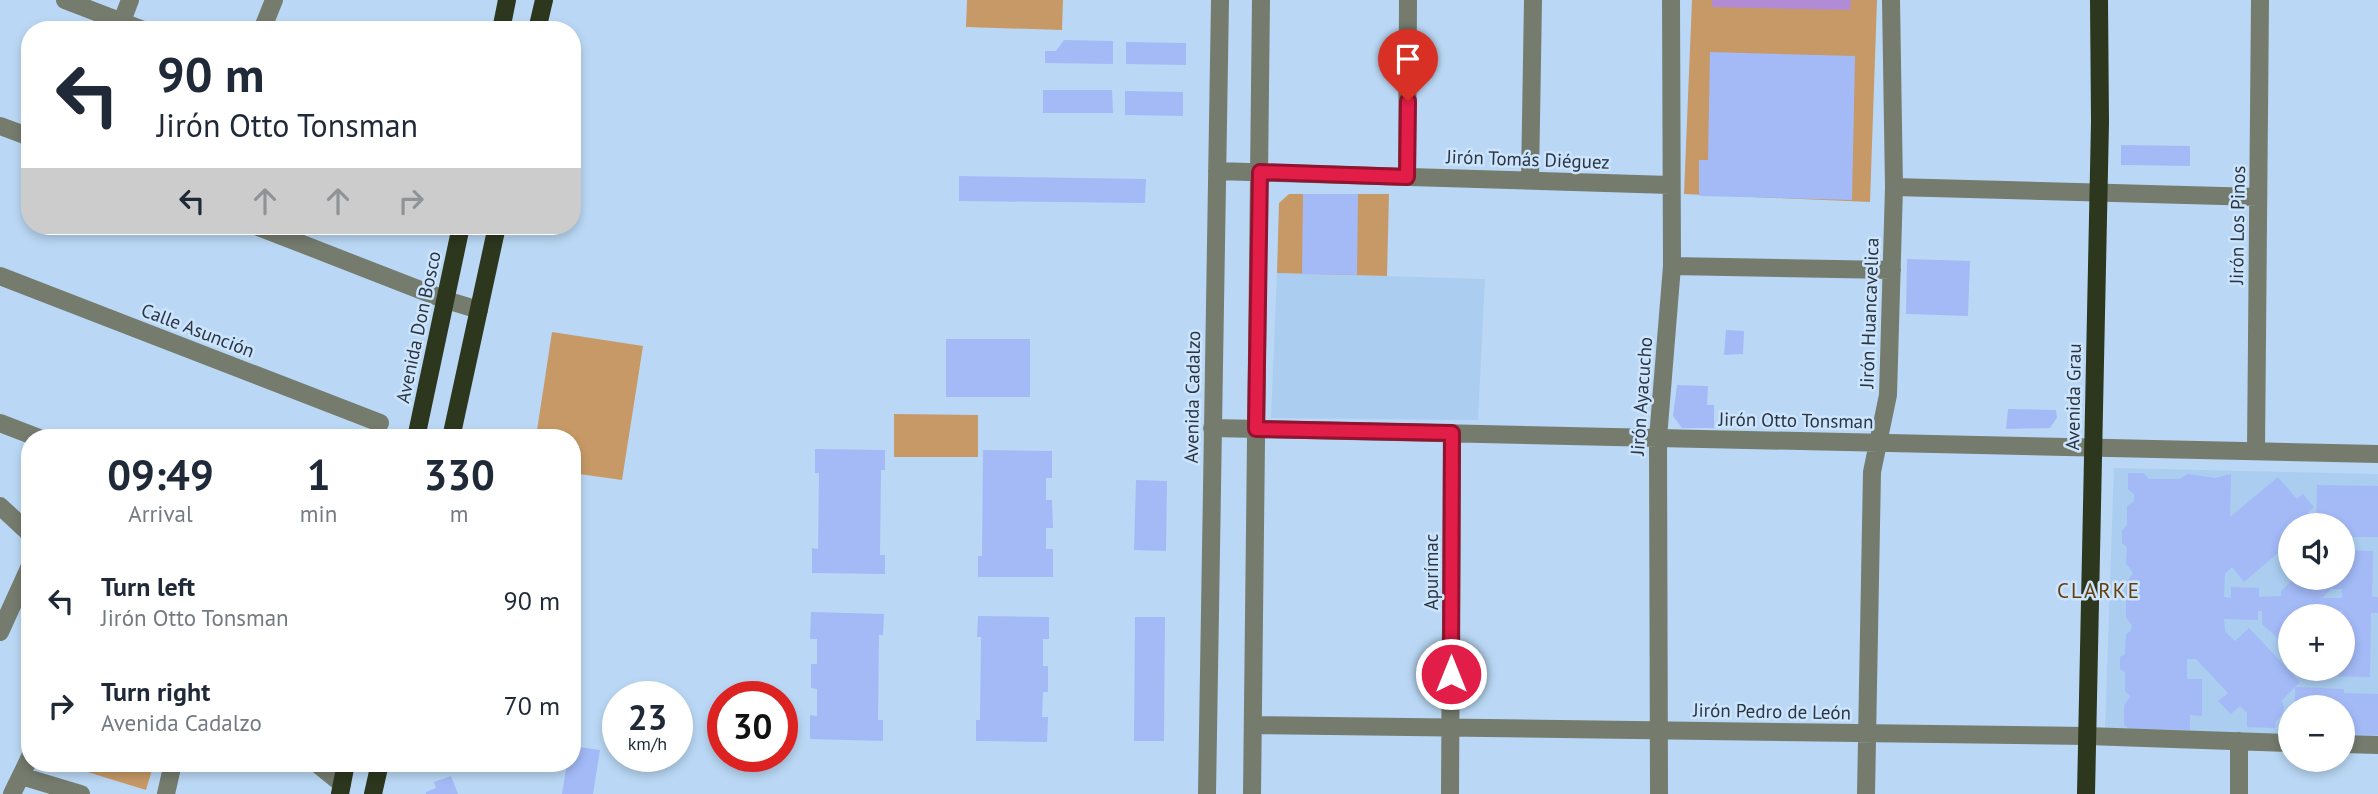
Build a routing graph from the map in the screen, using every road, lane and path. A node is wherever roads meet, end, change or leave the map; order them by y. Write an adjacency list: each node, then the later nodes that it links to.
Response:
1 (65, 0): 14 (street)
2 (130, 0): 14 (street)
3 (274, 0): 15 (street)
4 (507, 0): 16 (main road)
5 (544, 0): 17 (main road)
6 (1220, 0): 20 (street, Avenida Cadalzo)
7 (1261, 0): 21 (street)
8 (1408, 0): 22 (street)
9 (1533, 0): 23 (street)
10 (1671, 0): 24 (street, Jirón Ayacucho)
11 (1891, 0): 25 (street, Jirón Huancavelica)
12 (2099, 0): 26 (main road, Avenida Grau)
13 (2260, 0): 27 (street, Jirón Los Pinos)
14 (122, 21)
15 (266, 21)
16 (503, 21)
17 (539, 21)
18 (0, 127): 19 (street)
19 (21, 134)
20 (1217, 171): 21 (street, Jirón Tomás Diéguez); 38 (street, Avenida Cadalzo)
21 (1260, 172): 22 (street, Jirón Tomás Diéguez); 41 (street)
22 (1407, 177): 23 (street, Jirón Tomás Diéguez)
23 (1530, 180): 24 (street, Jirón Tomás Diéguez)
24 (1670, 185): 31 (street, Jirón Ayacucho)
25 (1894, 187): 26 (street); 32 (street, Jirón Huancavelica)
26 (2099, 193): 27 (street); 46 (main road, Avenida Grau)
27 (2258, 197): 47 (street, Jirón Los Pinos)
28 (279, 235): 34 (street)
29 (459, 235): 34 (main road, Avenida Don Bosco)
30 (495, 235): 35 (main road)
31 (1672, 265): 32 (street); 44 (street, Jirón Ayacucho)
32 (1892, 270): 45 (street, Jirón Huancavelica)
33 (0, 276): 37 (street, Calle Asunción)
34 (446, 300): 35 (street); 39 (main road, Avenida Don Bosco)
35 (479, 310): 40 (main road)
36 (0, 423): 42 (street)
37 (380, 423)
38 (1212, 428): 41 (street, Jirón Otto Tonsman); 72 (street, Avenida Cadalzo)
39 (418, 429)
40 (453, 429)
41 (1256, 429): 43 (street, Jirón Otto Tonsman); 53 (street)
42 (21, 431)
43 (1452, 433): 44 (street, Jirón Otto Tonsman); 54 (street, Apurímac)
44 (1658, 438): 45 (street, Jirón Otto Tonsman); 55 (street, Jirón Ayacucho)
45 (1879, 443): 46 (street, Jirón Otto Tonsman); 56 (street, Jirón Huancavelica)
46 (2093, 448): 47 (street, Jirón Otto Tonsman); 57 (main road, Avenida Grau)
47 (2256, 451): 48 (street, Jirón Otto Tonsman)
48 (2378, 454)
49 (0, 506): 50 (street)
50 (21, 526)
51 (21, 586): 52 (street)
52 (0, 632)
53 (1253, 725): 54 (street, Jirón Pedro de León); 73 (street)
54 (1451, 728): 55 (street, Jirón Pedro de León); 74 (street, Apurímac)
55 (1660, 731): 56 (street, Jirón Pedro de León); 75 (street, Jirón Ayacucho)
56 (1868, 734): 57 (street, Jirón Pedro de León); 76 (street, Jirón Huancavelica)
57 (2087, 736): 58 (street, Jirón Pedro de León); 77 (main road, Avenida Grau)
58 (2239, 741): 59 (street, Jirón Pedro de León); 78 (street)
59 (2278, 742)
60 (2355, 744): 61 (street)
61 (2378, 745)
62 (22, 772): 66 (street)
63 (171, 772): 70 (street)
64 (325, 772): 67 (street)
65 (378, 772): 71 (main road)
66 (20, 776): 68 (street); 69 (street)
67 (341, 789)
68 (12, 794)
69 (81, 794)
70 (166, 794)
71 (373, 794)
72 (1208, 794)
73 (1252, 794)
74 (1450, 794)
75 (1659, 794)
76 (1867, 794)
77 (2086, 794)
78 (2239, 794)

